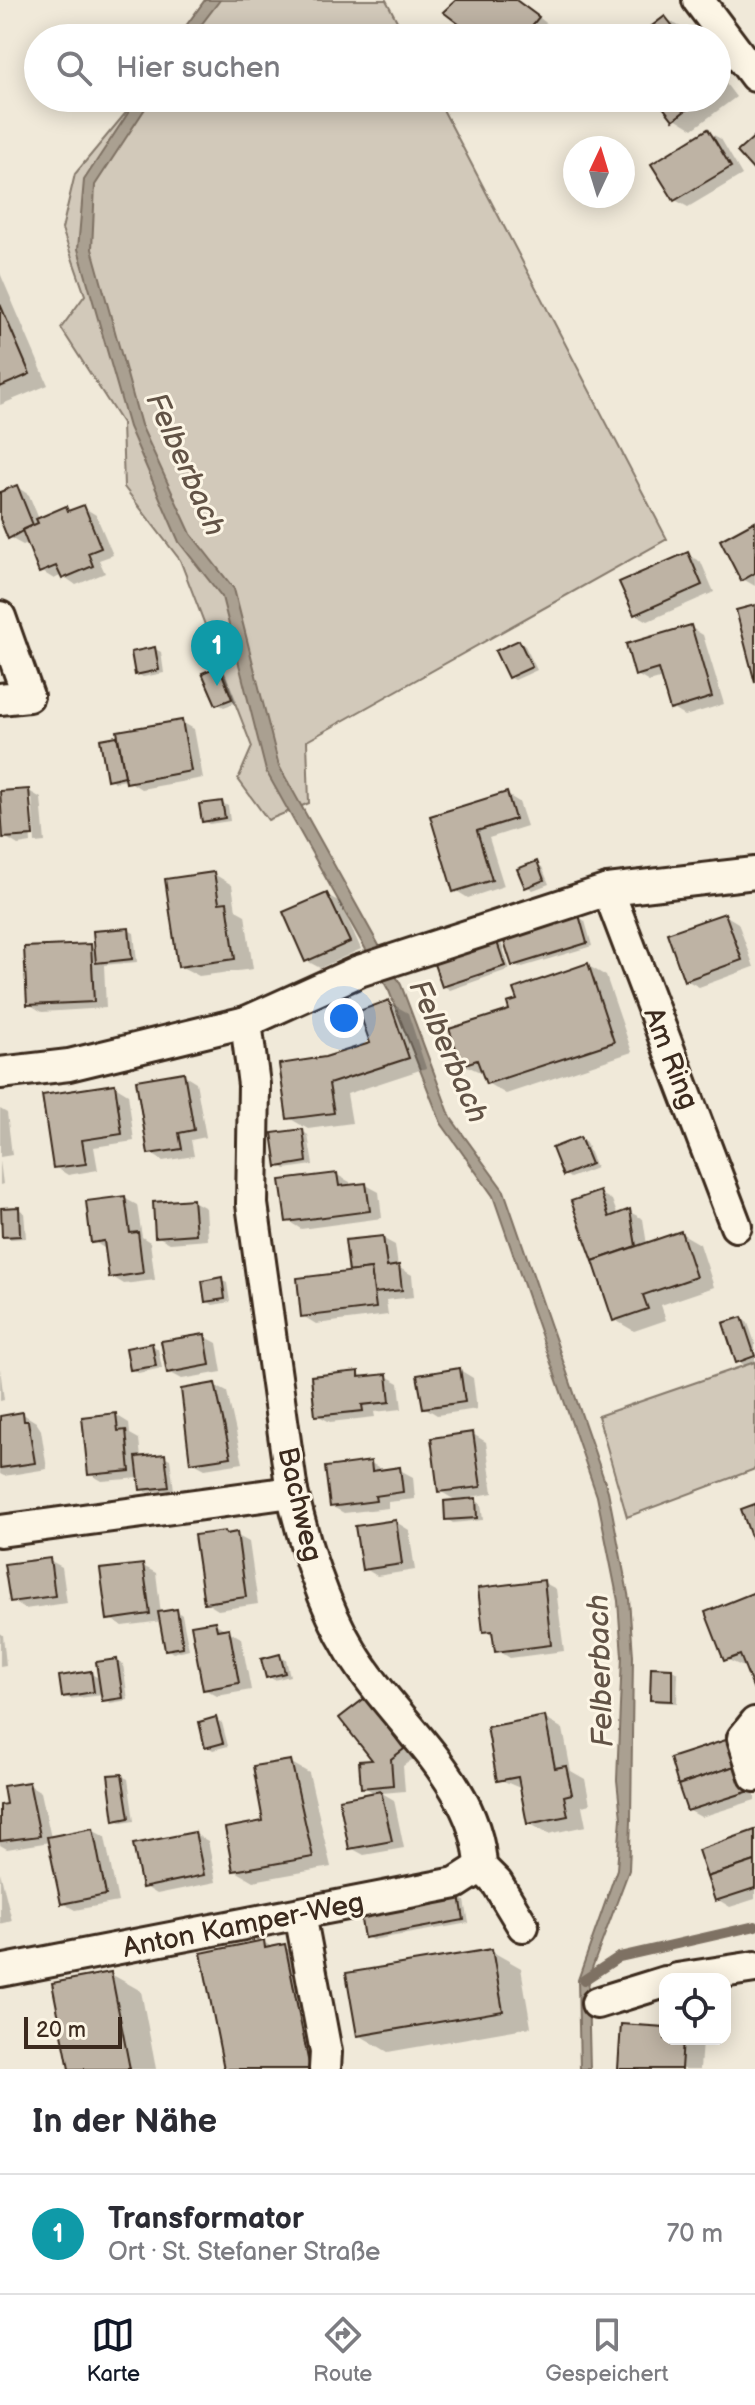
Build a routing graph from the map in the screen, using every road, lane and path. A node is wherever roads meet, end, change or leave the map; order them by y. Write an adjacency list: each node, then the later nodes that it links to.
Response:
1 (698, 0): 2 (street)
2 (716, 24)
3 (731, 44): 4 (street)
4 (755, 76)
5 (0, 617): 6 (street)
6 (0, 699)
7 (755, 873): 8 (street)
8 (608, 890): 9 (street); 11 (street, Am Ring)
9 (246, 1022): 10 (street); 12 (street, Bachweg)
10 (0, 1073)
11 (736, 1226)
12 (292, 1492): 13 (street); 16 (street, Bachweg)
13 (0, 1531)
14 (755, 1723): 15 (street)
15 (755, 1776)
16 (481, 1867): 17 (street, Anton Kamper-Weg); 18 (street, Bachweg)
17 (300, 1914): 20 (street, Anton Kamper-Weg); 24 (street)
18 (523, 1926)
19 (755, 1967): 21 (street)
20 (0, 1971)
21 (716, 1973)
22 (659, 1984): 23 (street)
23 (597, 2003)
24 (325, 2069)

